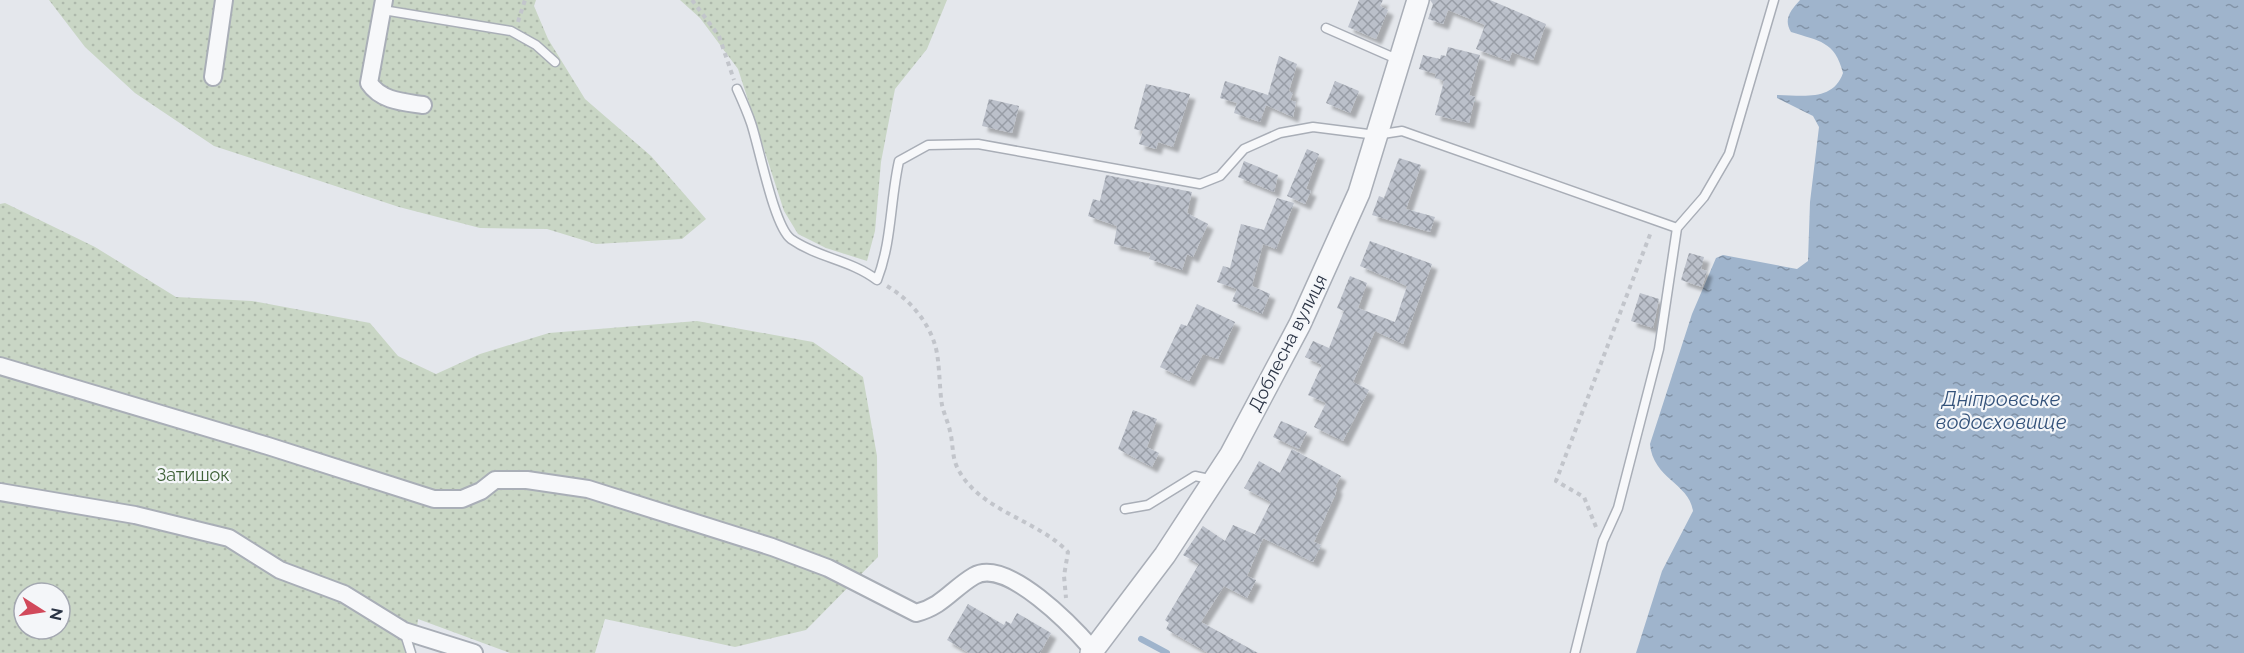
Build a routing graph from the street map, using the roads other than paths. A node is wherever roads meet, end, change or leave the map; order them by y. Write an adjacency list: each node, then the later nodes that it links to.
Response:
1 (224, 0): 8 (street)
2 (1418, 0): 6 (street, Доблесна вулиця)
3 (1774, 0): 12 (lane)
4 (384, 5): 7 (lane); 10 (street)
5 (1326, 28): 6 (lane)
6 (1400, 60): 11 (street, Доблесна вулиця)
7 (555, 62)
8 (213, 77)
9 (737, 89): 11 (lane)
10 (423, 105)
11 (1376, 135): 12 (lane); 14 (street, Доблесна вулиця)
12 (1677, 228): 21 (lane)
13 (0, 366): 18 (street)
14 (1215, 480): 16 (lane); 18 (street, Доблесна вулиця)
15 (0, 492): 17 (street)
16 (1125, 509)
17 (404, 631): 19 (lane); 20 (street)
18 (1092, 652)
19 (411, 653)
20 (474, 653)
21 (1575, 653)

